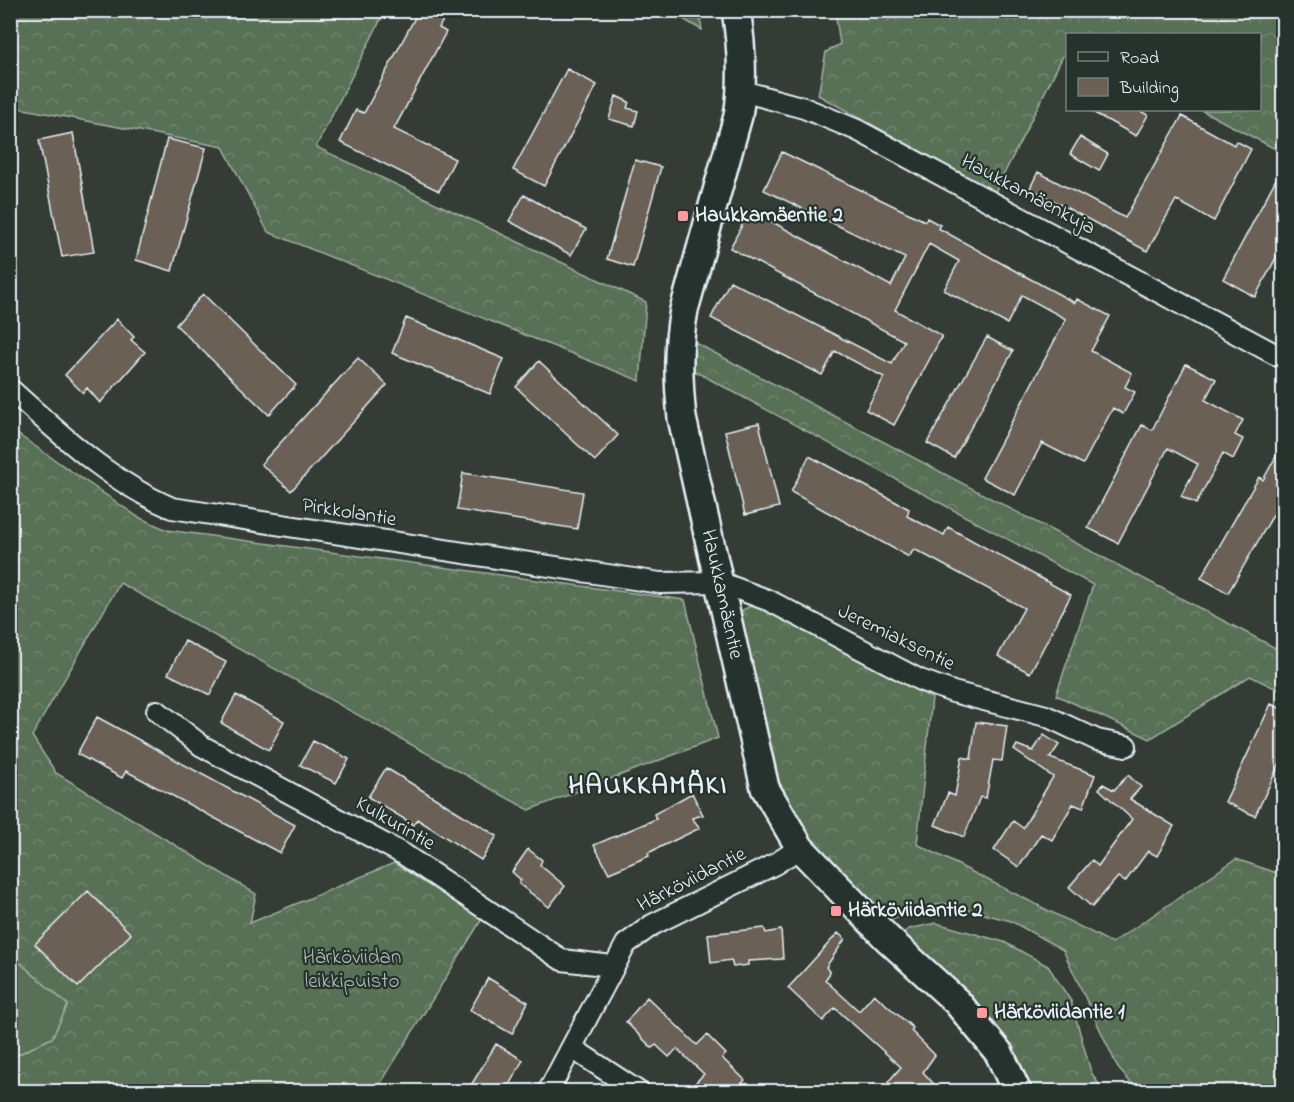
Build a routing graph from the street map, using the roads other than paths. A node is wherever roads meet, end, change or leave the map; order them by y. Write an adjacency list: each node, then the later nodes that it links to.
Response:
1 (736, 10): 2 (street, Haukkamäentie)
2 (742, 91): 3 (street, Haukkamäenkuja); 5 (street, Haukkamäentie)
3 (1284, 358)
4 (11, 390): 5 (street, Pirkkolantie)
5 (719, 582): 7 (street, Jeremiaksentie); 8 (street, Haukkamäentie)
6 (158, 711): 9 (street, Kulkurintie)
7 (1126, 746)
8 (800, 848): 9 (street, Härköviidantie); 13 (street, Haukkamäentie)
9 (612, 966): 10 (street, Härköviidantie)
10 (572, 1048): 11 (street, Härköviidantie); 12 (street)
11 (548, 1092)
12 (639, 1092)
13 (1017, 1092)

